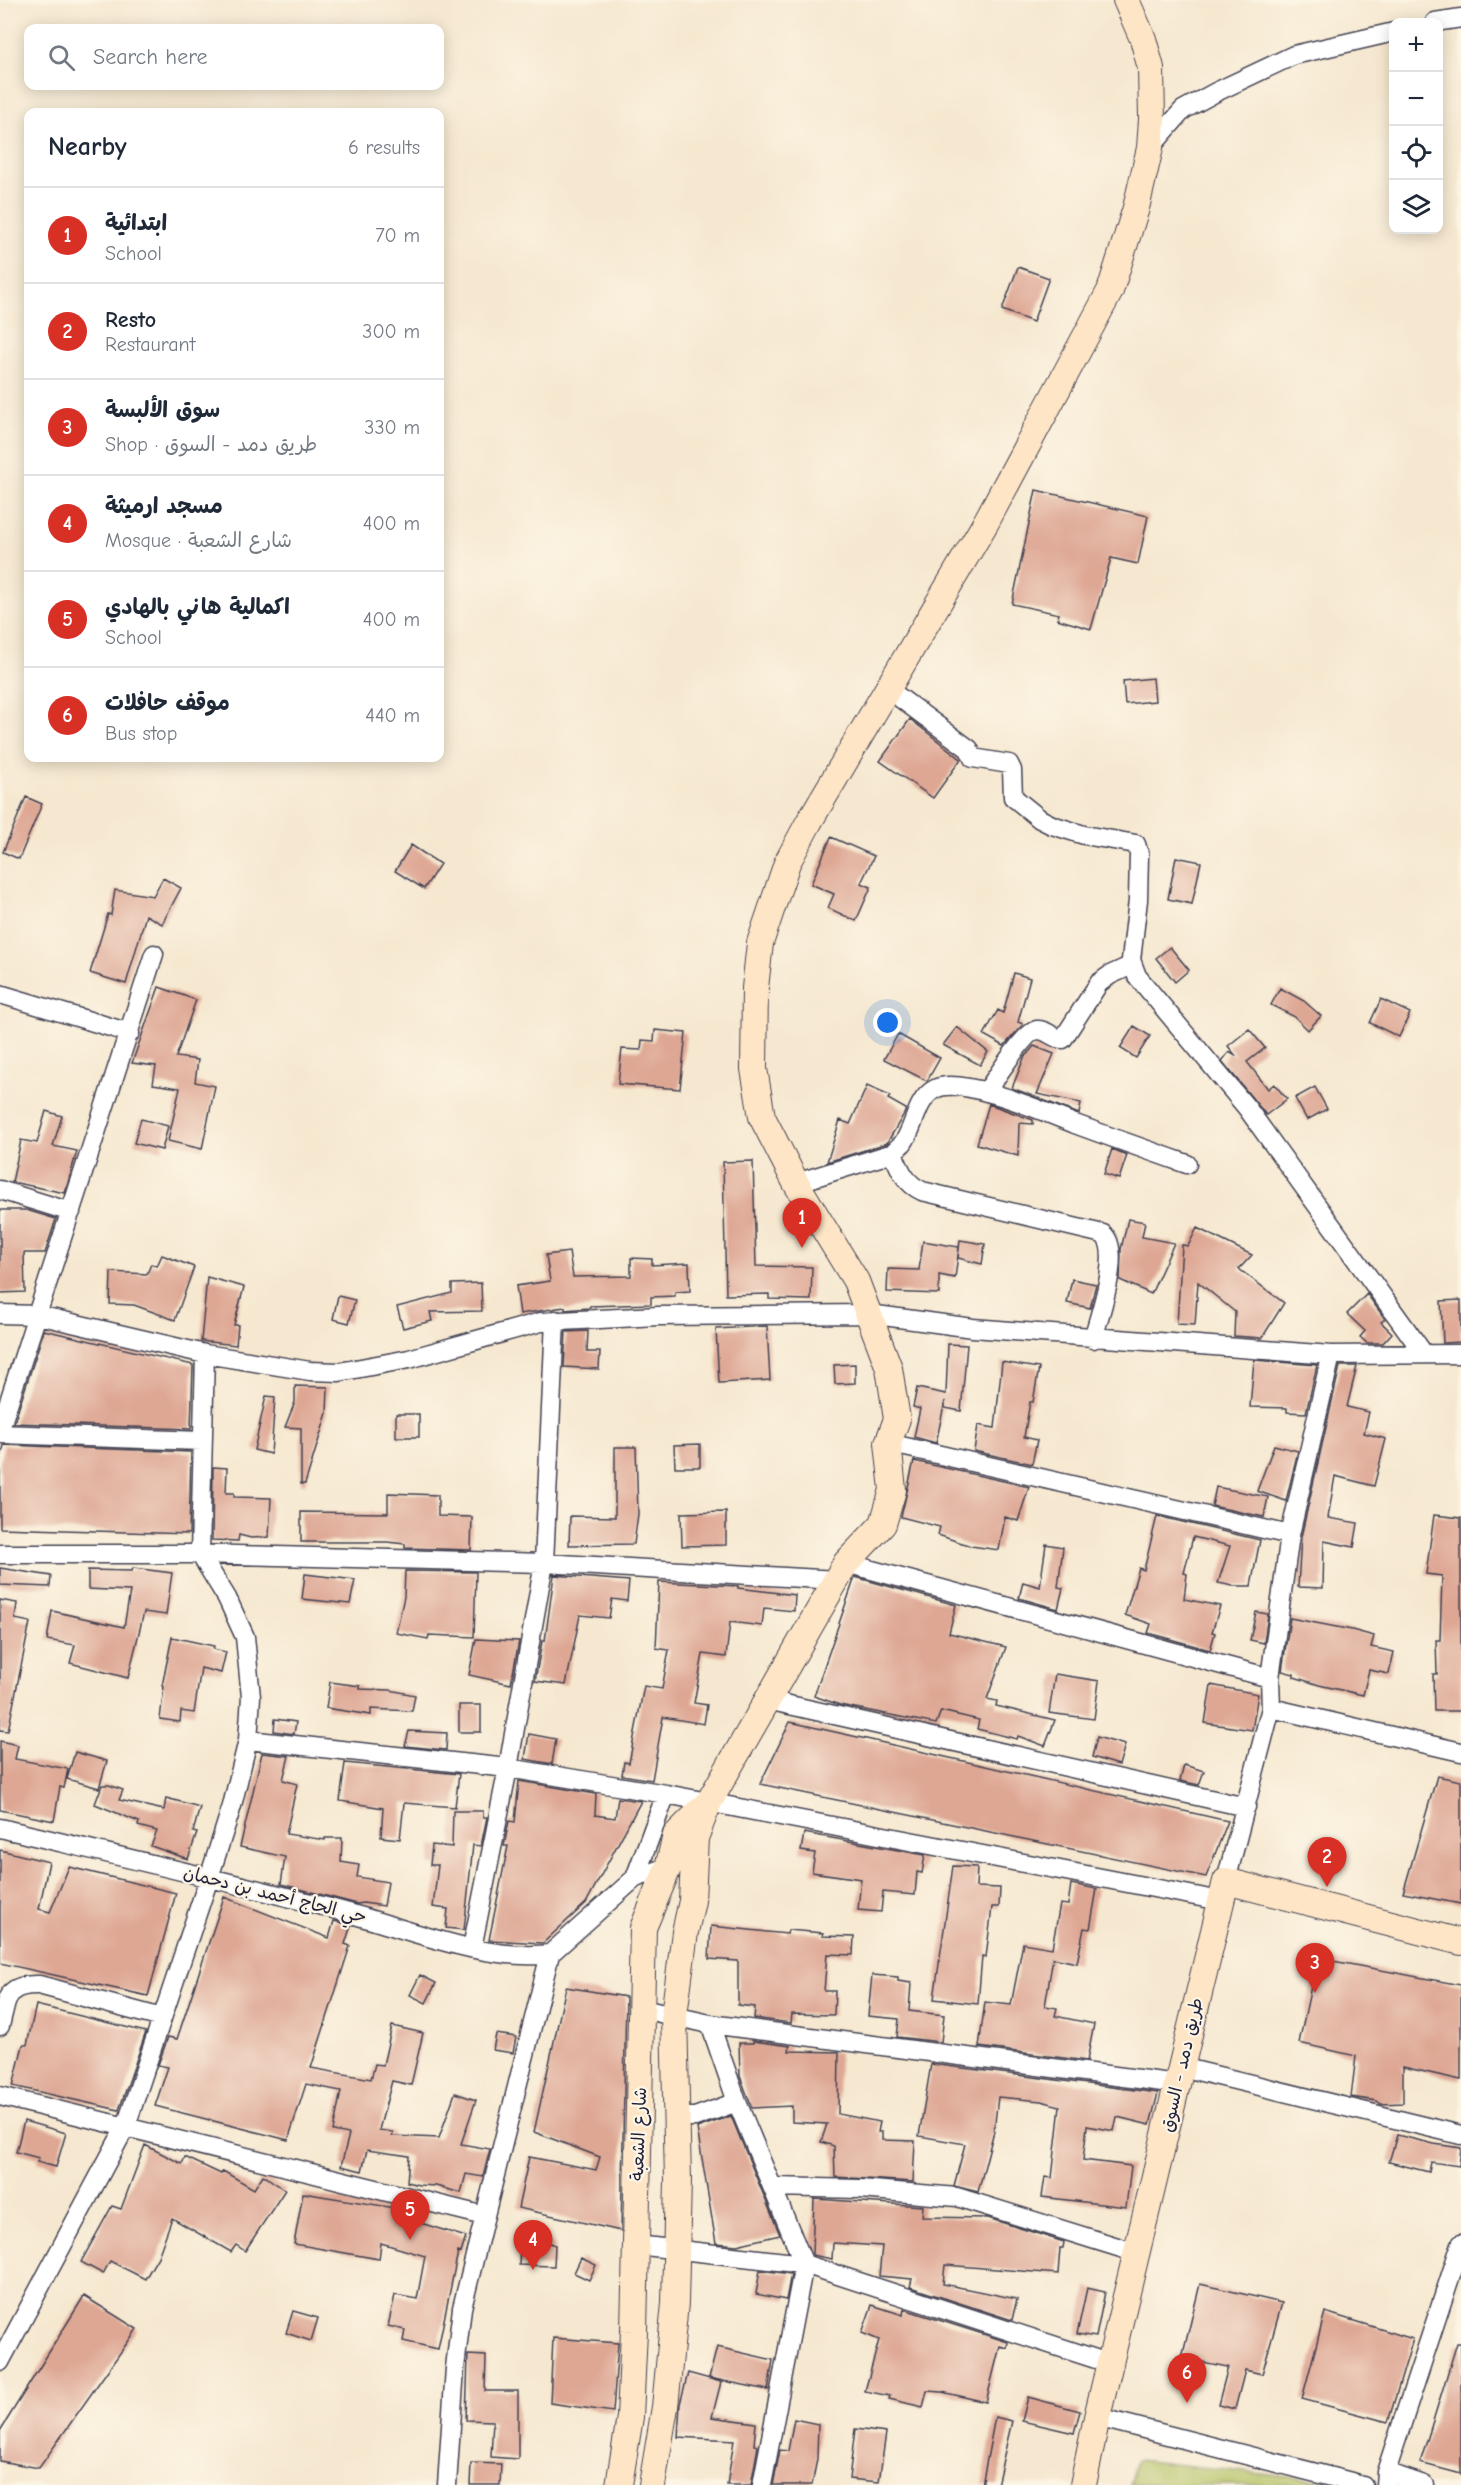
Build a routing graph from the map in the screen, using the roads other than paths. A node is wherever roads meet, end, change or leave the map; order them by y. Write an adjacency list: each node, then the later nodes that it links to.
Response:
1 (1126, 0): 5 (street)
2 (1461, 18): 3 (street)
3 (1443, 21)
4 (1389, 33): 5 (street)
5 (1150, 148): 6 (street)
6 (888, 689): 8 (street); 14 (street)
7 (154, 954): 10 (street)
8 (1132, 965): 11 (street); 23 (street)
9 (0, 994): 10 (street)
10 (130, 1033): 16 (street)
11 (986, 1092): 12 (street); 13 (street)
12 (893, 1153): 14 (street); 21 (street)
13 (1187, 1164)
14 (796, 1183): 18 (street)
15 (0, 1190): 16 (street)
16 (71, 1212): 19 (street)
17 (0, 1314): 19 (street)
18 (868, 1314): 20 (street); 21 (street); 29 (street)
19 (38, 1315): 22 (street); 26 (street)
20 (555, 1320): 22 (street); 33 (street)
21 (1093, 1339): 25 (street)
22 (205, 1354): 28 (street)
23 (1424, 1354): 24 (street); 25 (street)
24 (1461, 1354)
25 (1331, 1355): 30 (street)
26 (0, 1429)
27 (0, 1434): 28 (street)
28 (201, 1441): 32 (street)
29 (888, 1443): 30 (street); 34 (street)
30 (1290, 1535): 35 (street)
31 (0, 1554): 32 (street)
32 (200, 1554): 33 (street); 38 (street)
33 (544, 1563): 34 (street); 40 (street)
34 (841, 1571): 35 (street); 36 (street)
35 (1270, 1678): 37 (street)
36 (767, 1700): 42 (street); 43 (street)
37 (1270, 1708): 39 (street); 43 (street)
38 (248, 1740): 40 (street); 47 (street)
39 (1461, 1752)
40 (508, 1768): 41 (street); 51 (street)
41 (666, 1794): 42 (street); 48 (street)
42 (709, 1802): 45 (street); 46 (street, شارع الشعبة); 49 (street)
43 (1245, 1807): 49 (street)
44 (0, 1828): 47 (street, حي الحاج أحمد بن دحمان)
45 (693, 1854): 46 (street); 54 (street)
46 (668, 1868): 48 (street); 53 (street, شارع الشعبة)
47 (209, 1878): 51 (street, حي الحاج أحمد بن دحمان); 55 (street)
48 (634, 1878): 52 (street)
49 (1224, 1891): 50 (street); 58 (street, طريق دمد - السوق)
50 (1461, 1942)
51 (472, 1948): 52 (street, حي الحاج أحمد بن دحمان)
52 (550, 1954): 65 (street)
53 (642, 2009): 54 (street); 67 (street, شارع الشعبة)
54 (675, 2016): 56 (street); 61 (street)
55 (162, 2018): 57 (street); 62 (street)
56 (710, 2024): 58 (street); 60 (street)
57 (0, 2026)
58 (1179, 2076): 63 (street); 69 (street, طريق دمد - السوق)
59 (0, 2096): 62 (street)
60 (737, 2102): 61 (street); 64 (street)
61 (676, 2117): 68 (street)
62 (126, 2126): 65 (street); 71 (street)
63 (1461, 2136)
64 (773, 2187): 69 (street); 70 (street)
65 (485, 2216): 77 (street)
66 (1461, 2244): 76 (street)
67 (636, 2245): 68 (street); 74 (street, شارع الشعبة)
68 (676, 2250): 70 (street); 75 (street)
69 (1137, 2253): 72 (street, طريق دمد - السوق)
70 (804, 2264): 72 (street); 78 (street)
71 (0, 2362)
72 (1110, 2364): 73 (street, طريق دمد - السوق)
73 (1097, 2417): 79 (street, طريق دمد - السوق); 80 (street)
74 (622, 2474): 75 (street)
75 (654, 2476)
76 (1386, 2479): 81 (street)
77 (447, 2485)
78 (762, 2485)
79 (1083, 2485)
80 (1363, 2485)
81 (1425, 2485)

